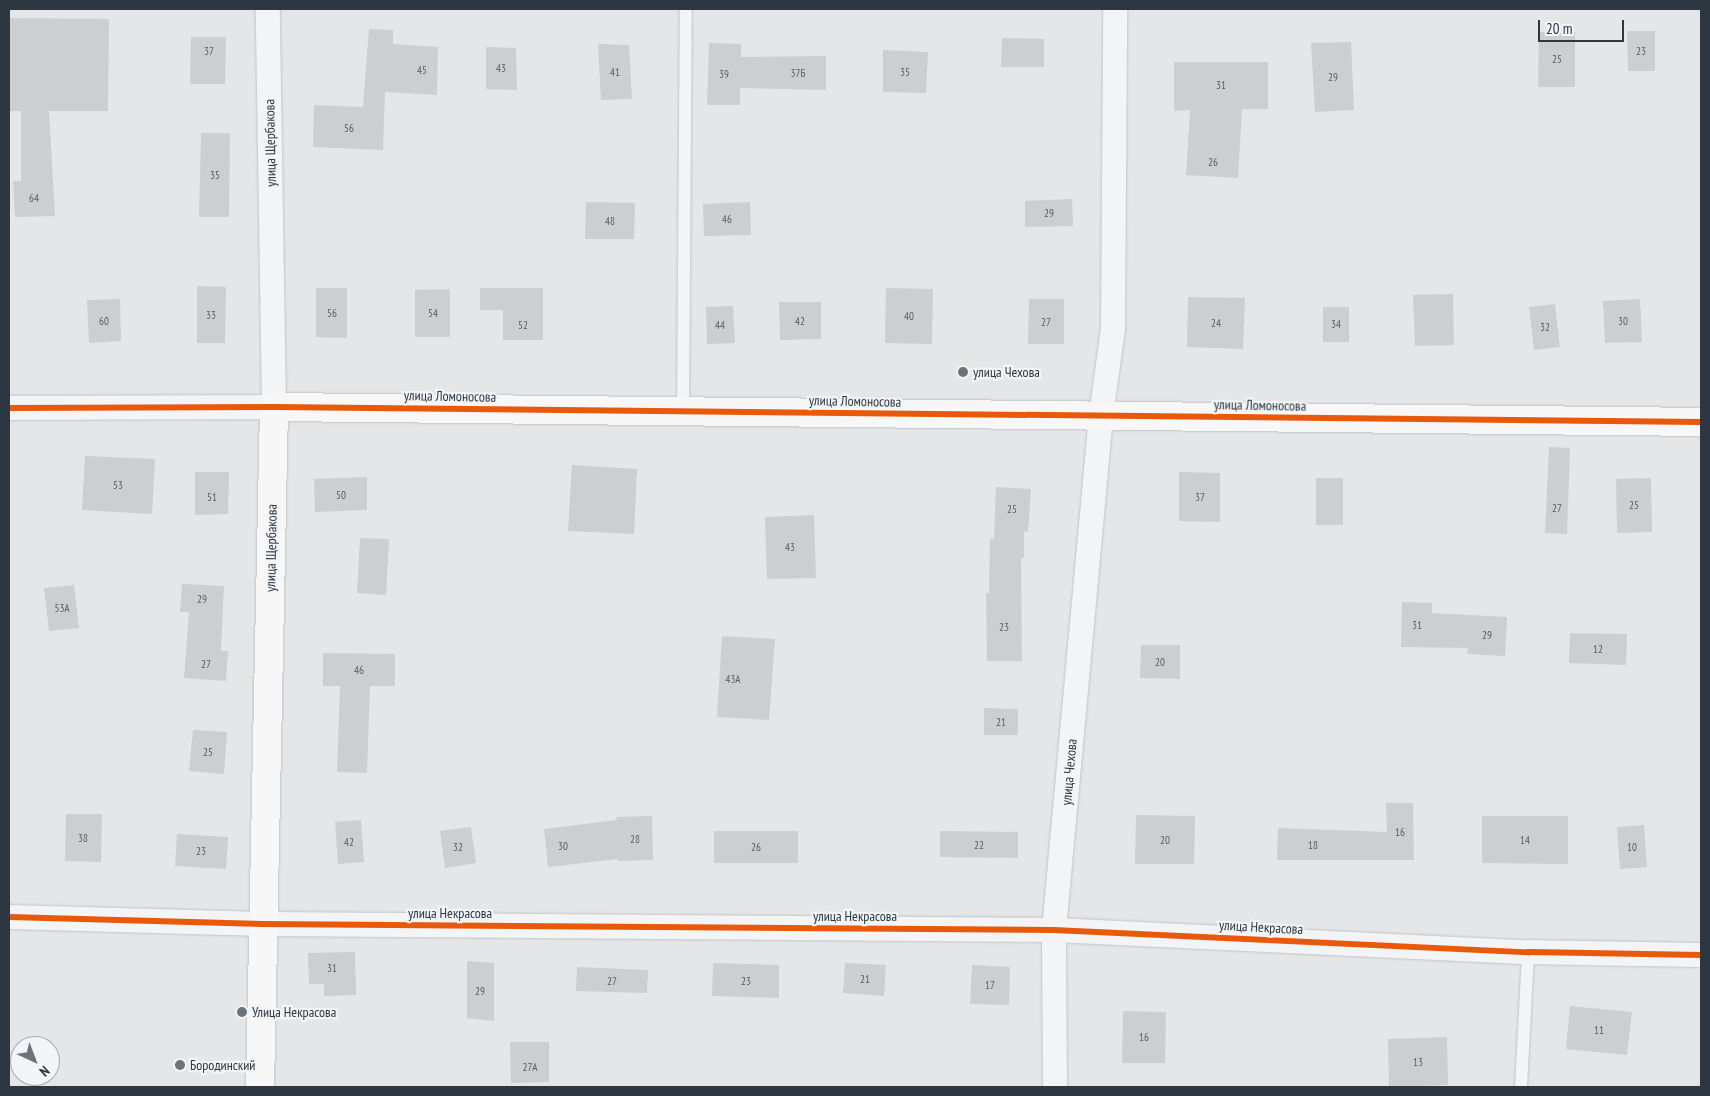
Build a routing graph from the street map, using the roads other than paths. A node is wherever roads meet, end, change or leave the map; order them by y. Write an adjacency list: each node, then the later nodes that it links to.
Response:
1 (268, 9): 4 (street, улица Щербакова)
2 (686, 9): 6 (lane)
3 (1115, 9): 7 (street, улица Чехова)
4 (274, 407): 5 (street, улица Ломоносова); 6 (street, улица Ломоносова); 10 (street, улица Щербакова)
5 (9, 408)
6 (683, 411): 7 (street, улица Ломоносова)
7 (1101, 416): 8 (street, улица Ломоносова); 11 (street, улица Чехова)
8 (1701, 422)
9 (9, 917): 10 (street, улица Некрасова)
10 (263, 924): 11 (street, улица Некрасова); 14 (street, улица Щербакова)
11 (1054, 930): 12 (street, улица Некрасова); 15 (street, улица Чехова)
12 (1528, 952): 13 (street, улица Некрасова); 16 (lane)
13 (1701, 955)
14 (260, 1087)
15 (1054, 1087)
16 (1520, 1087)

